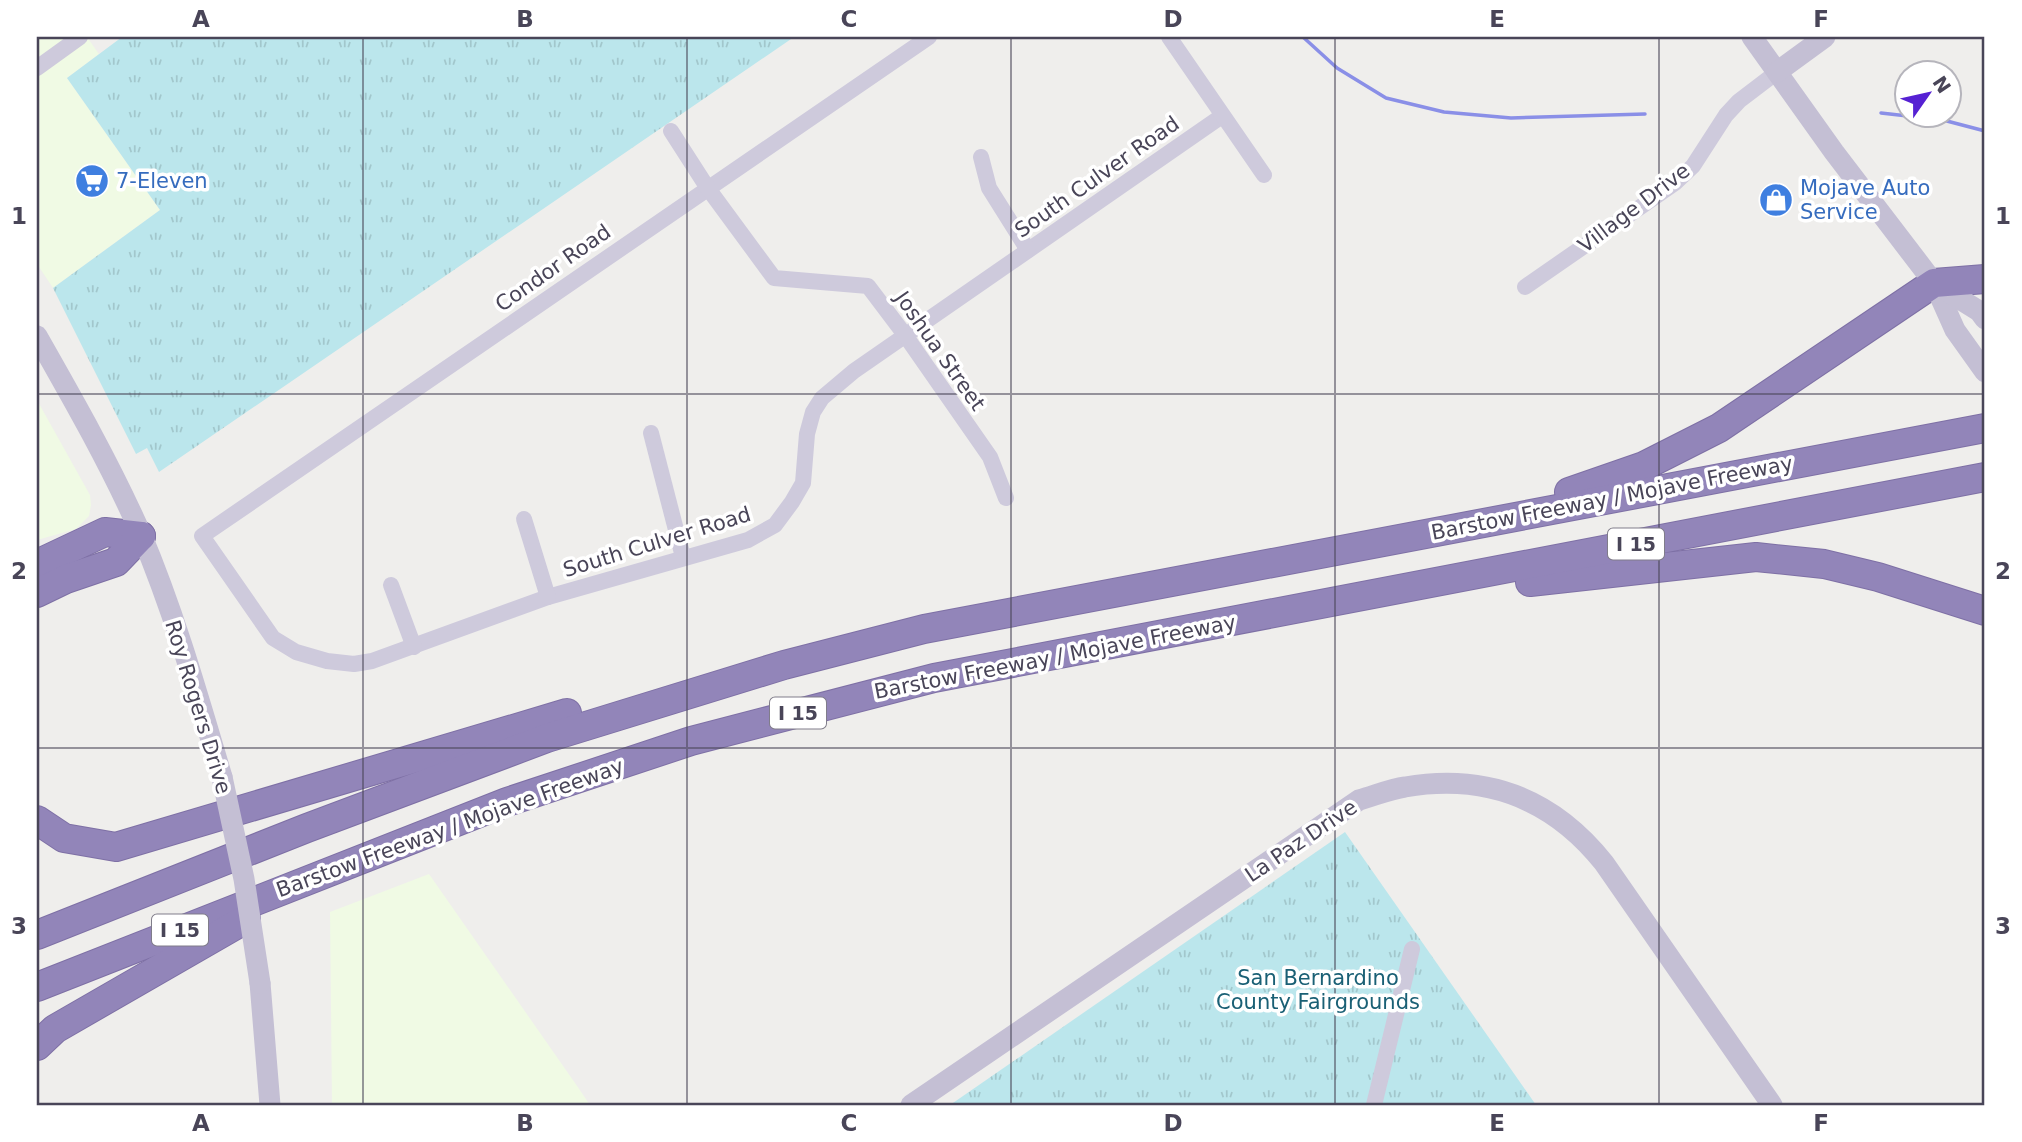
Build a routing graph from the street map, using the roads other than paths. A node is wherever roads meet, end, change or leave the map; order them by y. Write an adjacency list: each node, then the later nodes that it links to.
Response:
1 (80, 37): 6 (street)
2 (929, 37): 12 (street, Condor Road)
3 (1168, 37): 8 (street)
4 (1752, 37): 7 (main road)
5 (1825, 37): 7 (main road, Village Drive)
6 (37, 68)
7 (1777, 72): 15 (main road); 16 (street, Village Drive)
8 (1222, 116): 11 (street); 13 (street, South Culver Road)
9 (671, 131): 12 (street, Joshua Street)
10 (981, 156): 13 (street)
11 (1264, 175)
12 (708, 187): 18 (street, Joshua Street); 28 (street, Condor Road)
13 (1028, 250): 18 (street, South Culver Road)
14 (1985, 279): 15 (highway)
15 (1934, 284): 17 (main road); 20 (main road); 26 (highway)
16 (1525, 287)
17 (1985, 319)
18 (905, 335): 24 (street, Joshua Street); 29 (street, South Culver Road)
19 (37, 336): 27 (main road, Roy Rogers Drive)
20 (1985, 372)
21 (1985, 428): 26 (highway, Barstow Freeway / Mojave Freeway / I 15)
22 (651, 433): 29 (street)
23 (1985, 477): 34 (highway, Barstow Freeway / Mojave Freeway / I 15)
24 (1006, 498)
25 (524, 519): 33 (street)
26 (1480, 523): 37 (highway, Barstow Freeway / Mojave Freeway / I 15)
27 (141, 536): 30 (highway); 32 (highway); 44 (main road, Roy Rogers Drive, bridge)
28 (202, 536): 36 (street, South Culver Road)
29 (683, 557): 33 (street, South Culver Road)
30 (37, 564)
31 (391, 585): 36 (street)
32 (37, 593)
33 (548, 597): 36 (street, South Culver Road)
34 (1288, 610): 35 (highway); 39 (highway, Barstow Freeway / Mojave Freeway / I 15)
35 (1985, 611)
36 (414, 647)
37 (784, 665): 38 (highway); 40 (highway, Barstow Freeway / Mojave Freeway / I 15)
38 (37, 820)
39 (324, 873): 42 (highway, Barstow Freeway / Mojave Freeway / I 15); 43 (highway)
40 (37, 935)
41 (1412, 949): 46 (street)
42 (37, 987)
43 (37, 1046)
44 (270, 1105)
45 (911, 1105): 47 (main road, La Paz Drive)
46 (1374, 1105)
47 (1772, 1105)

